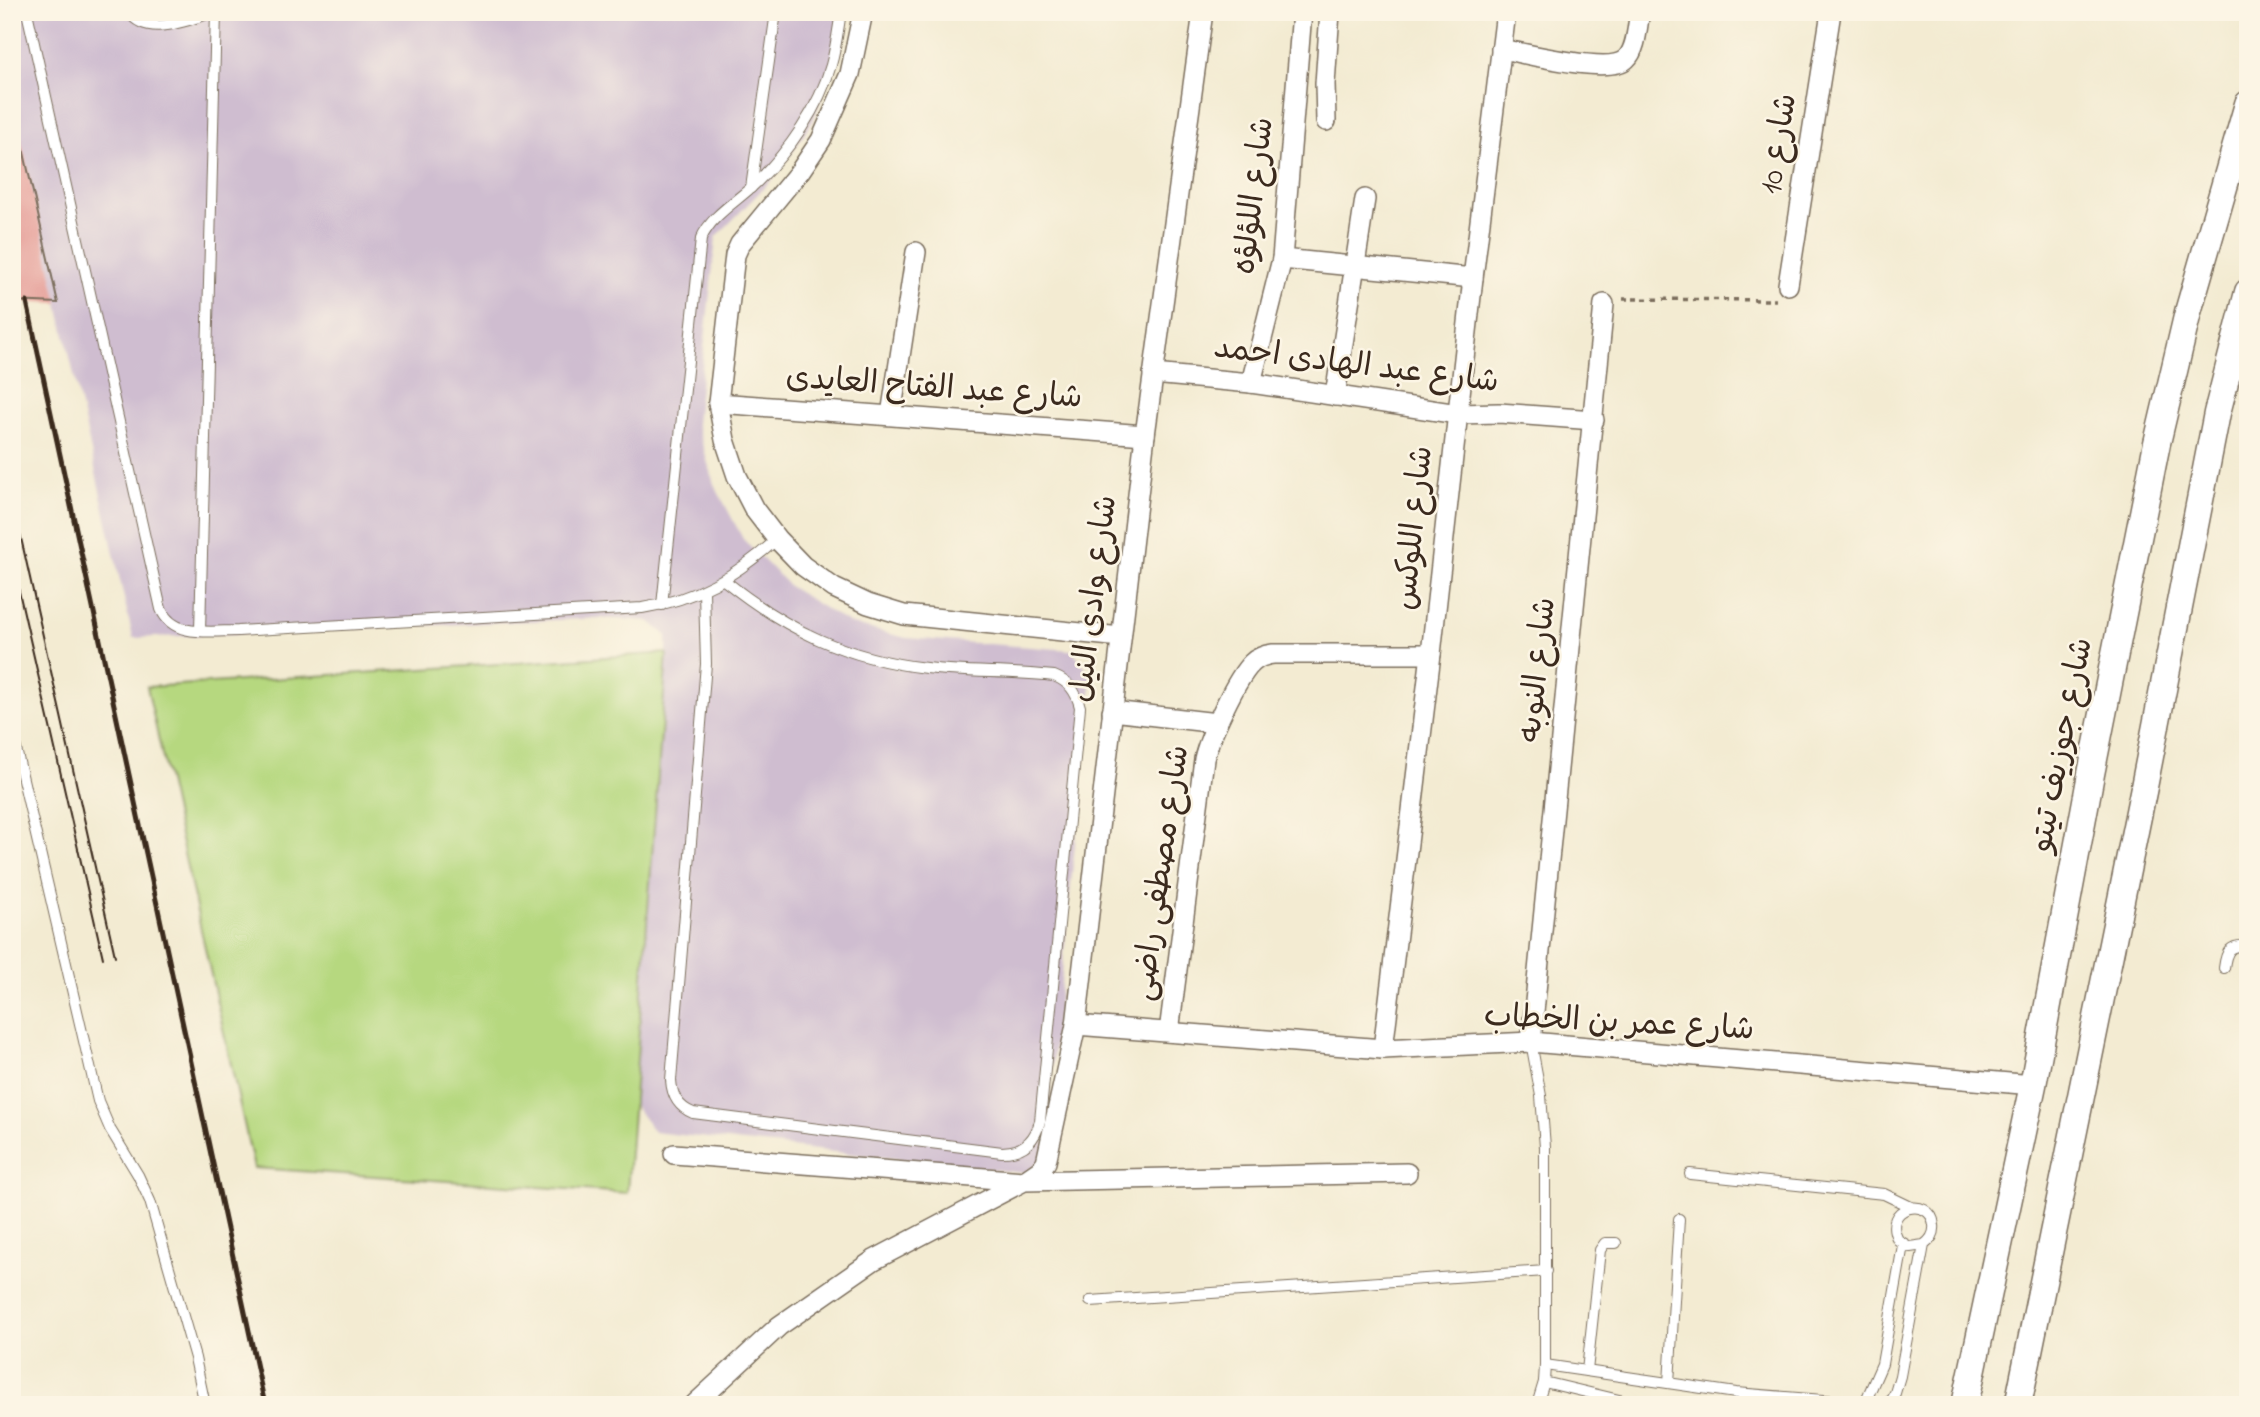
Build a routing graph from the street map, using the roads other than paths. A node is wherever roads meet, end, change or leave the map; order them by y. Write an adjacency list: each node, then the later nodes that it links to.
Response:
1 (27, 12): 37 (lane)
2 (129, 12): 3 (lane)
3 (215, 12): 37 (lane)
4 (776, 12): 16 (lane)
5 (841, 12): 16 (lane)
6 (863, 12): 28 (street)
7 (1203, 12): 25 (street, شارع وادى النيل)
8 (1302, 12): 19 (street, شارع اللؤلؤه)
9 (1330, 12): 15 (street)
10 (1506, 12): 13 (street, شارع اللوكس)
11 (1640, 12): 13 (street)
12 (1830, 12): 22 (street, شارع 10)
13 (1501, 49): 21 (street, شارع اللوكس)
14 (2248, 104): 49 (main road, شارع جوزيف تيتو)
15 (1326, 121)
16 (751, 189): 36 (lane)
17 (1365, 199): 20 (street)
18 (916, 252): 30 (street)
19 (1282, 260): 20 (street); 26 (street, شارع اللؤلؤه)
20 (1354, 266): 21 (street); 27 (street)
21 (1473, 278): 29 (street, شارع اللوكس)
22 (1788, 285)
23 (2248, 292): 73 (main road)
24 (1604, 304): 31 (street, شارع النوبه)
25 (1153, 374): 26 (street, شارع عبد الهادى احمد); 32 (street, شارع وادى النيل)
26 (1251, 383): 27 (street, شارع عبد الهادى احمد)
27 (1335, 396): 29 (street, شارع عبد الهادى احمد)
28 (718, 404): 30 (street, شارع عبد الفتاح العايدى); 33 (street)
29 (1458, 414): 31 (street, شارع عبد الهادى احمد); 39 (street, شارع اللوكس)
30 (891, 415): 32 (street, شارع عبد الفتاح العايدى)
31 (1594, 421): 47 (street, شارع النوبه)
32 (1144, 435): 38 (street, شارع وادى النيل)
33 (776, 539): 34 (lane); 38 (street)
34 (724, 580): 35 (lane); 35 (lane)
35 (704, 591): 36 (lane)
36 (662, 605): 37 (lane)
37 (200, 631)
38 (1121, 637): 40 (street, شارع وادى النيل)
39 (1431, 654): 41 (street, شارع مصطفى راضى); 48 (street, شارع اللوكس)
40 (1112, 711): 41 (street); 45 (street, شارع وادى النيل)
41 (1217, 723): 46 (street, شارع مصطفى راضى)
42 (12, 732): 65 (lane)
43 (2248, 946): 44 (lane)
44 (2224, 968)
45 (1076, 1025): 46 (street, شارع عمر بن الخطاب); 53 (street, شارع وادى النيل)
46 (1169, 1032): 48 (street, شارع عمر بن الخطاب)
47 (1531, 1042): 48 (street, شارع عمر بن الخطاب); 49 (street, شارع عمر بن الخطاب); 59 (lane)
48 (1383, 1049)
49 (2033, 1086): 72 (main road, شارع جوزيف تيتو)
50 (674, 1154): 53 (street)
51 (1407, 1173): 53 (street)
52 (1690, 1174): 54 (lane)
53 (1024, 1181): 66 (street)
54 (1911, 1207): 57 (lane); 58 (lane)
55 (1679, 1219): 64 (lane)
56 (1616, 1243): 62 (lane)
57 (1903, 1245): 58 (lane); 70 (lane)
58 (1924, 1245): 71 (lane)
59 (1546, 1271): 60 (lane); 61 (lane)
60 (1090, 1301)
61 (1545, 1365): 62 (lane); 63 (lane)
62 (1587, 1371): 64 (lane)
63 (1544, 1382): 67 (lane); 68 (lane)
64 (1669, 1383): 69 (lane)
65 (205, 1405)
66 (694, 1405)
67 (1537, 1405)
68 (1640, 1405)
69 (1856, 1405)
70 (1864, 1405)
71 (1888, 1405)
72 (1965, 1405)
73 (2018, 1405)

